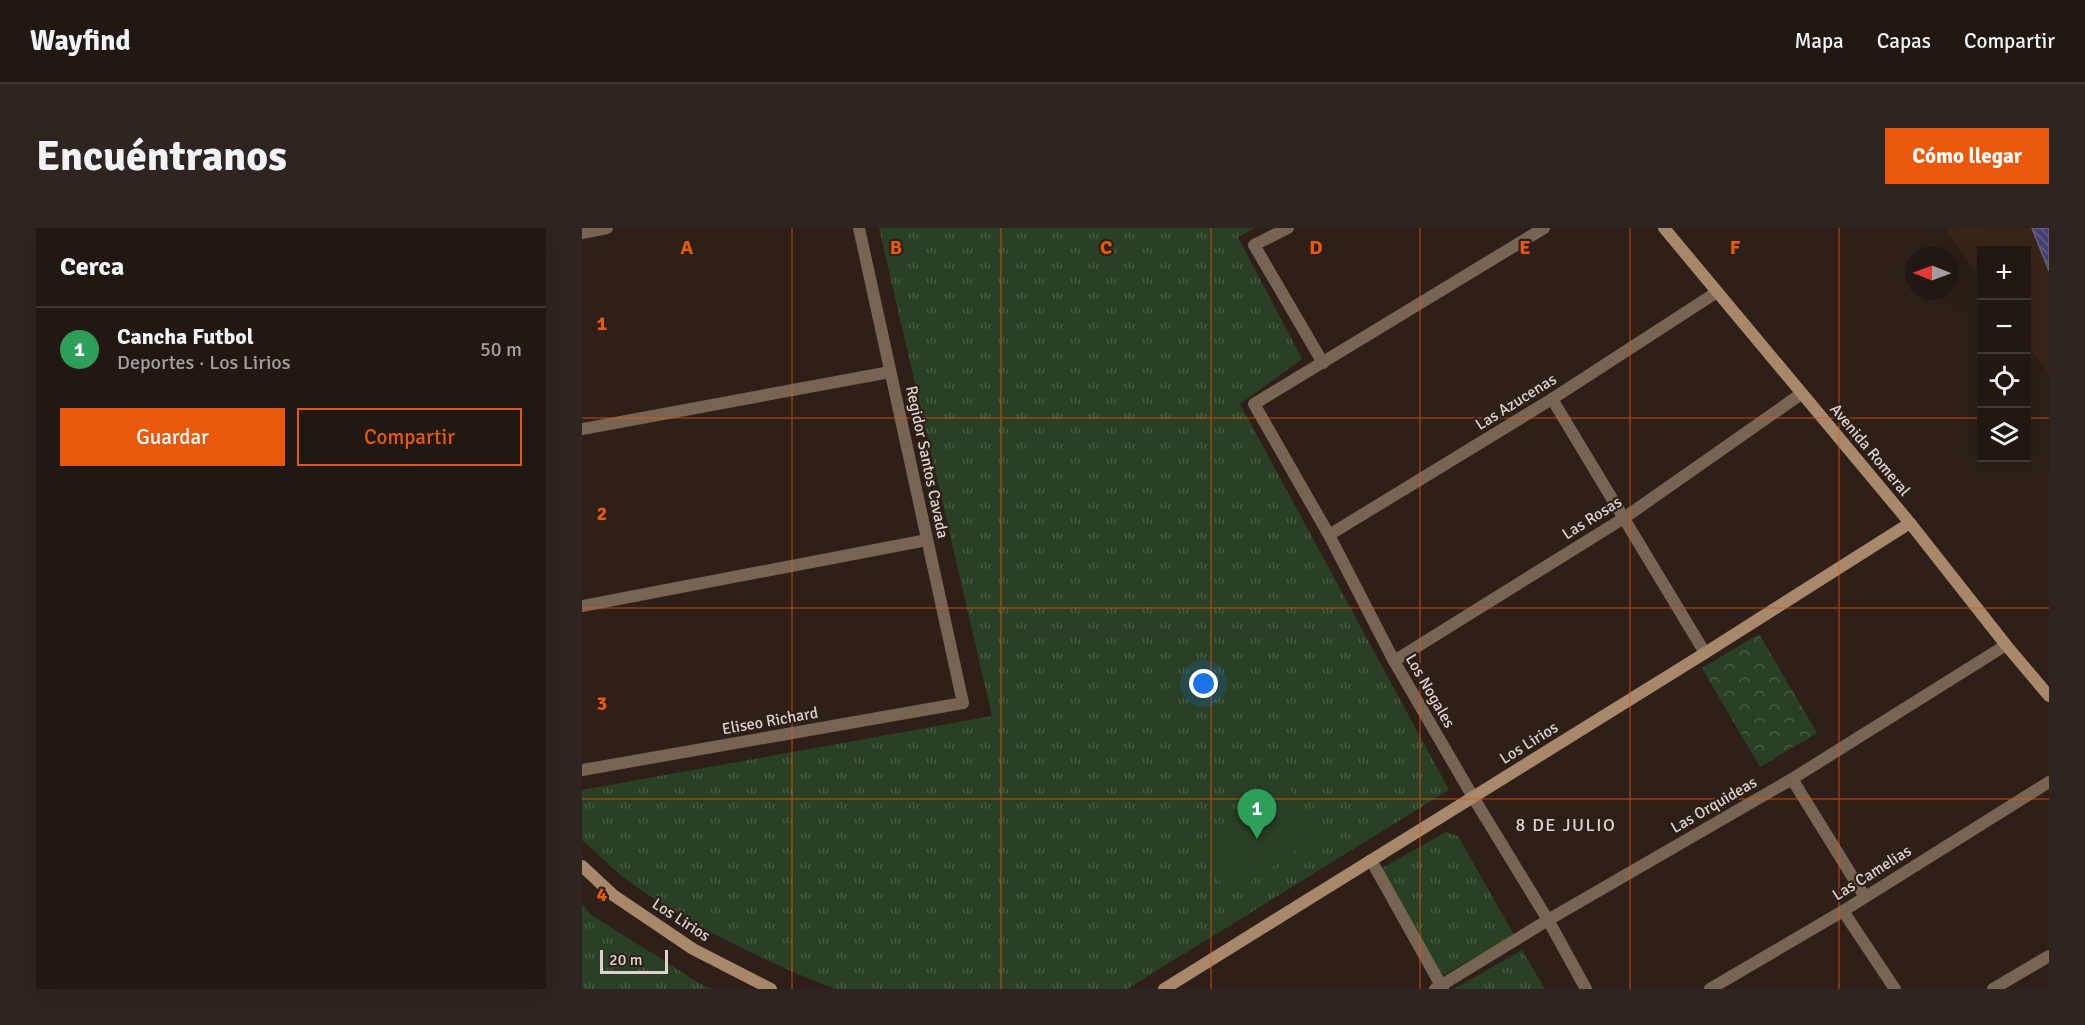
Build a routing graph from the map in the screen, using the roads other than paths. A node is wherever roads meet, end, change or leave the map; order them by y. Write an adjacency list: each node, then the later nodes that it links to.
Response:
1 (607, 228): 6 (street)
2 (859, 228): 9 (street, Regidor Santos Cavada)
3 (1288, 228): 8 (street)
4 (1544, 228): 8 (street)
5 (1664, 228): 7 (street, Avenida Romeral)
6 (582, 233)
7 (1717, 292): 10 (street, Avenida Romeral); 11 (street, Las Azucenas)
8 (1323, 363): 15 (street, Los Nogales)
9 (890, 372): 12 (street); 16 (street, Regidor Santos Cavada)
10 (1801, 394): 13 (street, Las Rosas); 14 (street, Avenida Romeral)
11 (1552, 399): 13 (street); 15 (street, Las Azucenas)
12 (582, 429)
13 (1624, 518): 19 (street); 20 (street, Las Rosas)
14 (1910, 523): 18 (street, Avenida Romeral); 19 (street, Los Lirios)
15 (1329, 535): 20 (street, Los Nogales)
16 (927, 540): 17 (street); 22 (street, Regidor Santos Cavada)
17 (582, 606)
18 (2006, 645): 21 (street, Avenida Romeral); 24 (street, Las Orquideas)
19 (1705, 653): 26 (street, Los Lirios)
20 (1394, 661): 26 (street, Los Nogales)
21 (2049, 696)
22 (963, 704): 23 (street, Eliseo Richard)
23 (582, 770)
24 (1792, 779): 29 (street); 31 (street, Las Orquideas)
25 (2049, 782): 29 (street, Las Camelias)
26 (1473, 798): 27 (street, Los Lirios); 31 (street, Los Nogales)
27 (1371, 860): 33 (street); 35 (street, Los Lirios)
28 (582, 866): 34 (street, Los Lirios)
29 (1865, 897): 30 (street, Las Camelias)
30 (1843, 911): 37 (street, Las Camelias); 38 (street)
31 (1548, 920): 33 (street, Las Orquideas); 36 (street, Los Nogales)
32 (2049, 957): 39 (street)
33 (1439, 988)
34 (771, 989)
35 (1164, 989)
36 (1586, 989)
37 (1710, 989)
38 (1895, 989)
39 (1993, 989)

